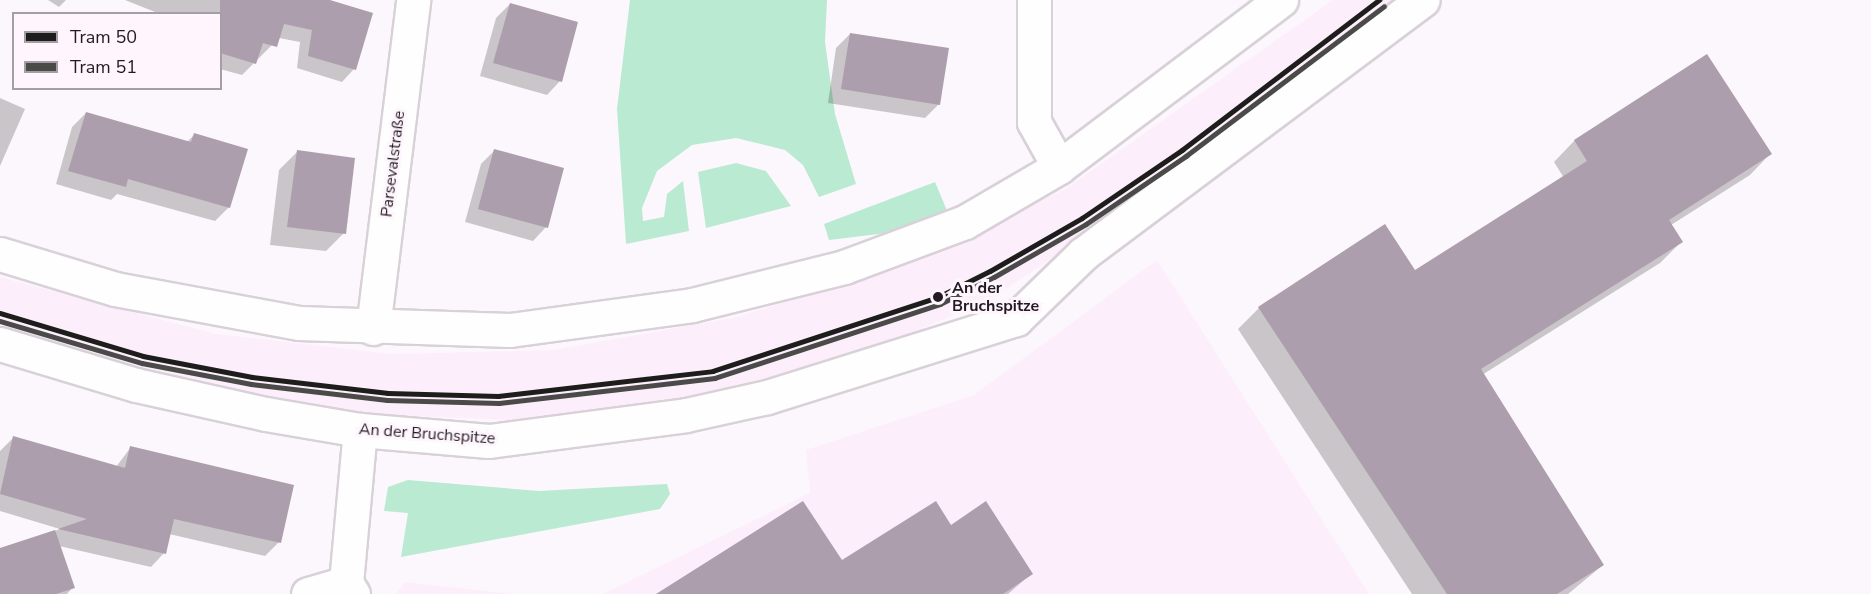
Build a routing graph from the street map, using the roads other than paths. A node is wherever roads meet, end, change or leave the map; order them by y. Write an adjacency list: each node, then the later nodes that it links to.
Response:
1 (413, 0): 7 (main road, Parsevalstraße)
2 (1034, 0): 5 (main road)
3 (1281, 0): 5 (main road)
4 (1422, 0): 9 (main road, An der Bruchspitze)
5 (1059, 167): 7 (main road)
6 (0, 254): 7 (main road)
7 (373, 328)
8 (0, 344): 9 (main road, An der Bruchspitze)
9 (360, 430): 10 (main road)
10 (350, 589): 11 (main road)
11 (308, 594)

